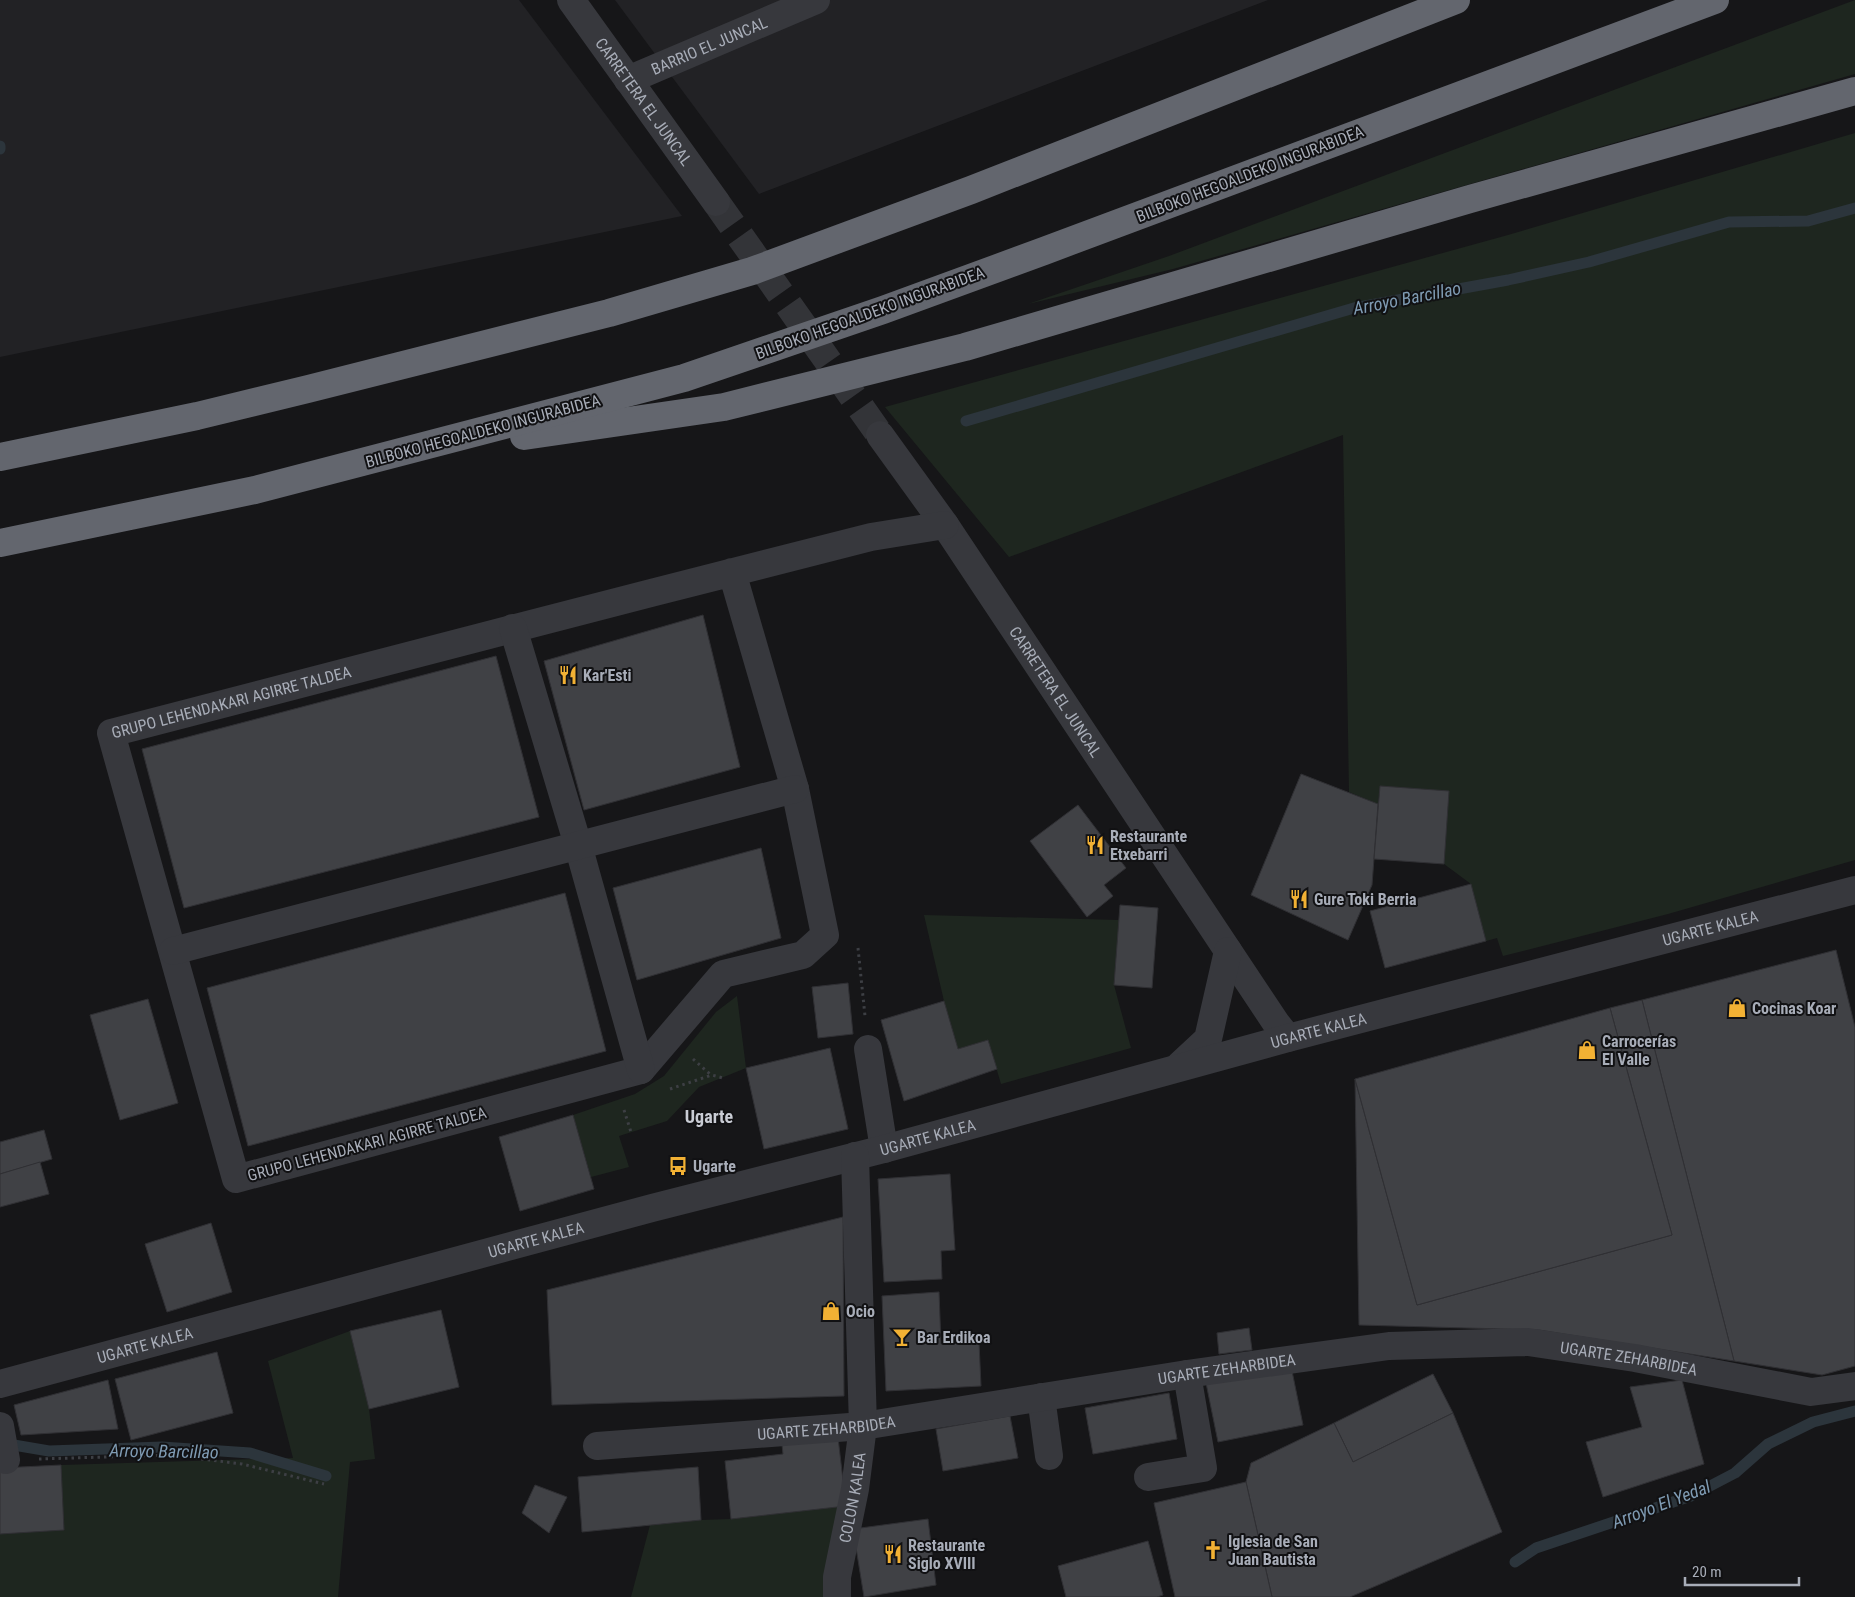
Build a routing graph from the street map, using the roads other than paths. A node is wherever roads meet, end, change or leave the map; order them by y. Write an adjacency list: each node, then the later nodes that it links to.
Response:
1 (571, 0): 5 (street, CARRETERA EL JUNCAL)
2 (816, 0): 5 (street, BARRIO EL JUNCAL)
3 (1456, 0): 9 (highway)
4 (1714, 0): 10 (highway, BILBOKO HEGOALDEKO INGURABIDEA)
5 (628, 80): 7 (street, CARRETERA EL JUNCAL)
6 (1855, 91): 10 (highway)
7 (716, 202)
8 (880, 435): 11 (street, CARRETERA EL JUNCAL)
9 (0, 456)
10 (392, 456): 12 (highway, BILBOKO HEGOALDEKO INGURABIDEA)
11 (945, 525): 13 (street, GRUPO LEHENDAKARI AGIRRE TALDEA); 19 (street, CARRETERA EL JUNCAL)
12 (0, 543)
13 (732, 572): 14 (street, GRUPO LEHENDAKARI AGIRRE TALDEA); 15 (street)
14 (513, 628): 16 (street); 18 (street, GRUPO LEHENDAKARI AGIRRE TALDEA)
15 (795, 788): 16 (street); 22 (street)
16 (578, 845): 18 (street); 22 (street)
17 (1855, 890): 20 (street, UGARTE KALEA)
18 (173, 951): 22 (street, GRUPO LEHENDAKARI AGIRRE TALDEA)
19 (1228, 951): 20 (street, CARRETERA EL JUNCAL); 23 (street)
20 (1288, 1038): 23 (street, UGARTE KALEA)
21 (868, 1049): 24 (street)
22 (640, 1070)
23 (1175, 1070): 24 (street, UGARTE KALEA)
24 (884, 1149): 25 (street, UGARTE KALEA)
25 (855, 1156): 27 (street, UGARTE KALEA); 30 (street, COLON KALEA)
26 (1187, 1374): 28 (street, UGARTE ZEHARBIDEA); 29 (street, UGARTE ZEHARBIDEA); 35 (street)
27 (0, 1384)
28 (1855, 1386)
29 (1041, 1397): 30 (street, UGARTE ZEHARBIDEA); 33 (street)
30 (863, 1426): 32 (street, UGARTE ZEHARBIDEA); 36 (street, COLON KALEA)
31 (0, 1428): 34 (street)
32 (597, 1446)
33 (1049, 1456)
34 (6, 1460)
35 (1148, 1477)
36 (837, 1597)

